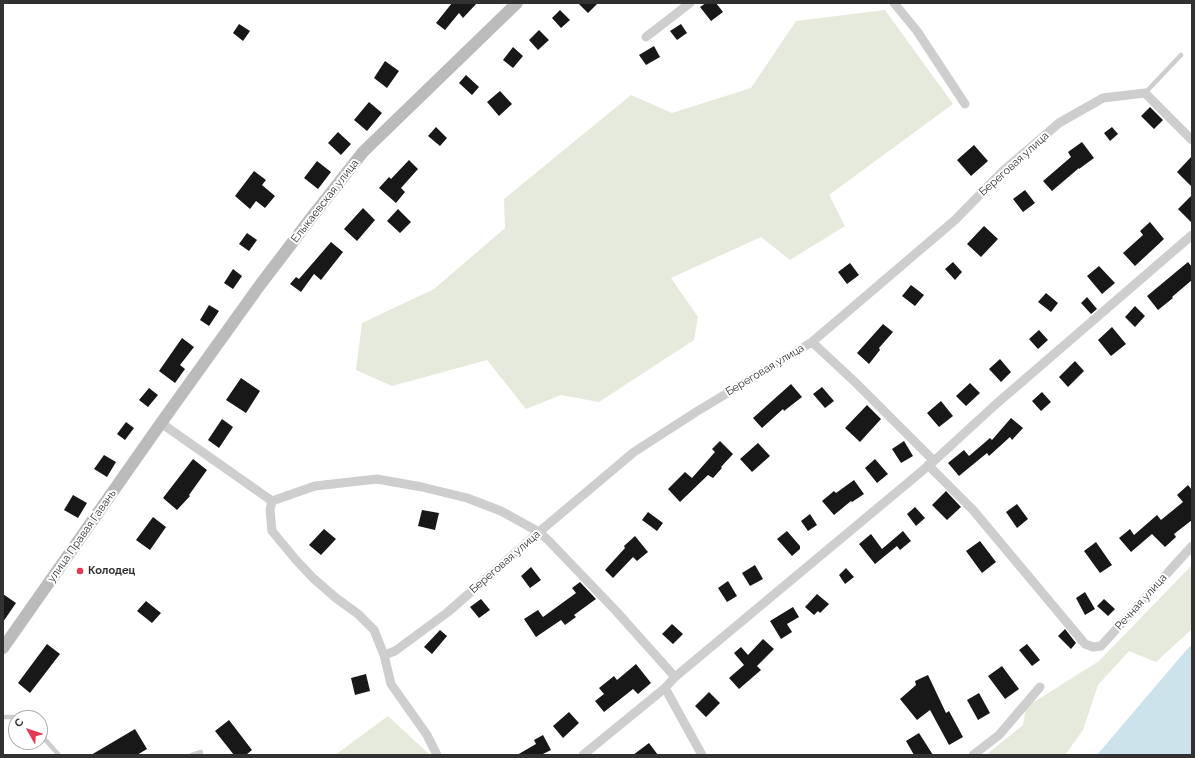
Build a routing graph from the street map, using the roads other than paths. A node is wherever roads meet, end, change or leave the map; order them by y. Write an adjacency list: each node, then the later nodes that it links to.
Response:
1 (517, 3): 11 (street, Елыкаевская улица)
2 (690, 3): 4 (street)
3 (894, 3): 7 (street)
4 (646, 38)
5 (1181, 55): 6 (lane)
6 (1144, 93): 8 (street); 10 (street, Береговая улица)
7 (965, 104)
8 (1192, 140)
9 (1192, 235): 12 (street)
10 (812, 342): 12 (street); 14 (street, Береговая улица)
11 (161, 423): 13 (street); 16 (street, улица Правая Гавань)
12 (931, 463): 15 (street, Речная улица); 18 (street)
13 (272, 500): 14 (street); 17 (street)
14 (539, 532): 17 (street, Береговая улица); 18 (street)
15 (1192, 546)
16 (3, 648)
17 (384, 655): 25 (street)
18 (675, 677): 20 (street)
19 (1040, 687): 28 (street)
20 (665, 688): 26 (street); 27 (street)
21 (48, 743): 23 (lane)
22 (201, 752): 24 (lane)
23 (59, 755)
24 (192, 755)
25 (437, 755)
26 (582, 755)
27 (702, 755)
28 (973, 755)

